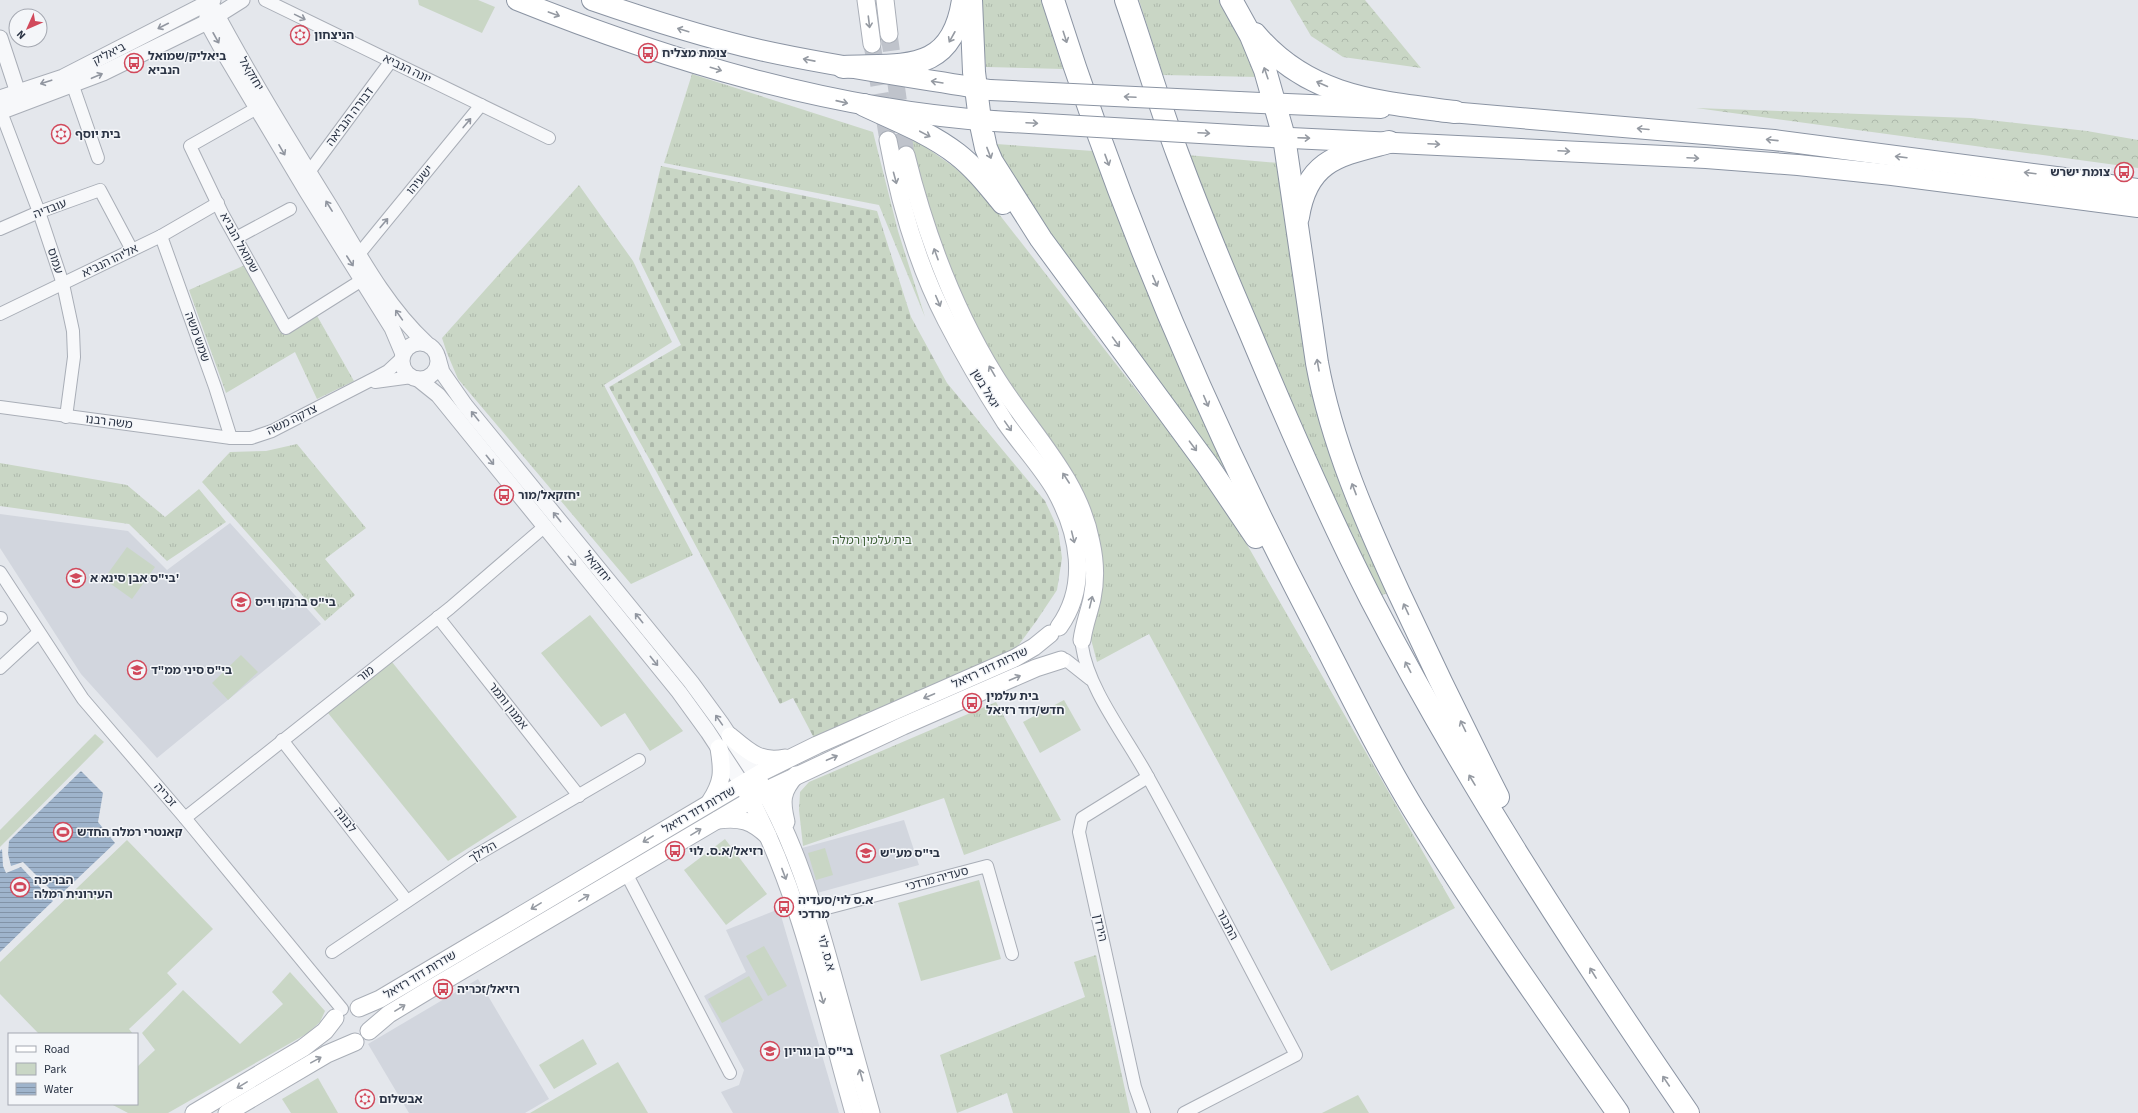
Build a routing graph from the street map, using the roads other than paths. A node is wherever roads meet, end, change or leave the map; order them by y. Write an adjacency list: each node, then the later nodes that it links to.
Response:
1 (242, 0): 13 (street, ביאליק)
2 (265, 0): 17 (street, יונה הנביא, one-way to 17)
3 (517, 0): 23 (highway, one-way to 23)
4 (592, 0): 18 (highway, one-way to 4)
5 (866, 0): 16 (main road, one-way to 16)
6 (885, 0): 14 (main road)
7 (963, 0): 18 (highway, one-way to 18)
8 (971, 0): 20 (highway)
9 (1053, 0): 73 (highway, one-way to 73)
10 (1126, 0): 87 (highway, one-way to 10)
11 (1232, 0): 22 (highway, one-way to 11); 27 (highway, one-way to 11)
12 (211, 1): 13 (street, יחזקאל); 21 (street, ביאליק, one-way to 21)
13 (212, 19): 19 (street, ביאליק, one-way to 13); 26 (street, יחזקאל, one-way to 26); 35 (street, יחזקאל)
14 (889, 34)
15 (0, 38): 21 (street)
16 (872, 44)
17 (391, 61): 24 (street, יונה הנביא); 35 (street, דבורה הנביאה)
18 (843, 66): 20 (highway, one-way to 18)
19 (73, 86): 21 (street, ביאליק); 34 (street)
20 (983, 89): 22 (highway, one-way to 20, bridge); 28 (highway)
21 (20, 98): 25 (street, ביאליק)
22 (1275, 102): 27 (highway); 29 (highway)
23 (864, 105): 28 (highway); 50 (highway, one-way to 50)
24 (481, 106): 30 (street, יונה הנביא); 45 (street, ישעיהו, one-way to 24)
25 (0, 107): 40 (street, עמוס)
26 (257, 108): 37 (street, שמואל הנביא); 46 (street, יחזקאל, one-way to 46)
27 (1455, 112): 36 (highway, one-way to 27)
28 (987, 121): 29 (highway, one-way to 29, bridge); 50 (highway, one-way to 50)
29 (1284, 137): 32 (highway, one-way to 32); 47 (highway)
30 (548, 138)
31 (888, 140): 63 (main road, יגאל בשן, one-way to 63)
32 (1389, 142): 38 (highway, one-way to 38); 47 (highway)
33 (906, 155): 65 (main road, יגאל בשן, one-way to 33)
34 (98, 158)
35 (309, 172): 45 (street, יחזקאל, one-way to 35)
36 (2138, 190)
37 (218, 203): 42 (street, אליהו הנביא); 43 (street, שמואל הנביא)
38 (2138, 207)
39 (290, 209): 43 (street)
40 (39, 212): 41 (street, עובדיה); 44 (street, עובדיה); 48 (street, עמוס)
41 (0, 229)
42 (161, 236): 44 (street, אליהו הנביא); 59 (street, שמש משה)
43 (236, 238): 46 (street, שמואל הנביא)
44 (132, 250): 48 (street, אליהו הנביא)
45 (359, 254): 51 (street, יחזקאל, one-way to 45)
46 (362, 280): 52 (street, יחזקאל)
47 (1306, 282): 87 (highway, one-way to 47)
48 (63, 284): 49 (street, אליהו הנביא); 57 (street, עמוס)
49 (0, 314)
50 (1098, 317): 73 (highway, one-way to 73)
51 (426, 344): 52 (street); 53 (street)
52 (402, 356): 54 (street); 55 (street, צדקה משה)
53 (438, 358): 54 (street); 70 (street, יחזקאל, one-way to 53)
54 (415, 378): 55 (street, צדקה משה); 60 (street, יחזקאל, one-way to 60)
55 (362, 385): 59 (street, צדקה משה)
56 (0, 407): 57 (street, משה רבנו)
57 (66, 417): 58 (street, משה רבנו)
58 (218, 436): 59 (street, צדקה משה)
59 (231, 438)
60 (544, 527): 62 (street, מור); 70 (street, יחזקאל, one-way to 70)
61 (0, 572): 64 (street, זכריה)
62 (438, 617): 69 (street, מור); 78 (street, אמנון ותמר)
63 (1055, 630): 65 (main road); 66 (main road); 71 (main road, שדרות דוד רזיאל, one-way to 71)
64 (38, 633): 67 (street); 80 (street, זכריה)
65 (1082, 643): 66 (main road); 68 (street, התבור)
66 (1064, 660): 68 (street, התבור); 74 (main road, שדרות דוד רזיאל, one-way to 66)
67 (0, 668)
68 (1096, 686): 75 (street, התבור)
69 (282, 740): 80 (street, מור); 85 (street, לבונה)
70 (725, 742): 71 (main road); 76 (street, יחזקאל); 79 (main road)
71 (793, 756): 76 (main road, שדרות דוד רזיאל)
72 (639, 760): 78 (street, הלילך)
73 (1386, 760): 100 (highway)
74 (796, 775): 77 (main road, שדרות דוד רזיאל); 83 (main road)
75 (1148, 777): 98 (street, הירדן); 99 (street, התבור)
76 (749, 780): 77 (main road, א.ס. לוי); 79 (main road, שדרות דוד רזיאל)
77 (758, 795): 81 (main road, שדרות דוד רזיאל); 82 (main road, א.ס. לוי); 83 (main road, א.ס. לוי)
78 (579, 796): 85 (street, הלילך)
79 (710, 803): 90 (main road, שדרות דוד רזיאל, one-way to 90)
80 (185, 818): 90 (street, זכריה)
81 (714, 821): 82 (main road); 84 (main road, שדרות דוד רזיאל, one-way to 81)
82 (770, 838): 86 (main road, א.ס. לוי, one-way to 86)
83 (790, 842): 86 (main road, א.ס. לוי)
84 (626, 873): 91 (main road, שדרות דוד רזיאל, one-way to 84); 93 (street)
85 (407, 901): 88 (street, הלילך)
86 (806, 913): 89 (street, סעדיה מרדכי); 96 (main road, א.ס. לוי, one-way to 96); 97 (main road, א.ס. לוי, one-way to 86)
87 (1576, 947): 101 (highway, one-way to 87)
88 (332, 952)
89 (1012, 954)
90 (345, 1012): 91 (main road); 92 (main road); 94 (main road, שדרות דוד רזיאל, one-way to 94)
91 (368, 1031): 92 (main road)
92 (355, 1042): 95 (main road, one-way to 92)
93 (730, 1073)
94 (194, 1113)
95 (227, 1113)
96 (854, 1113)
97 (871, 1113)
98 (1144, 1113)
99 (1184, 1113)
100 (1618, 1113)
101 (1688, 1113)

